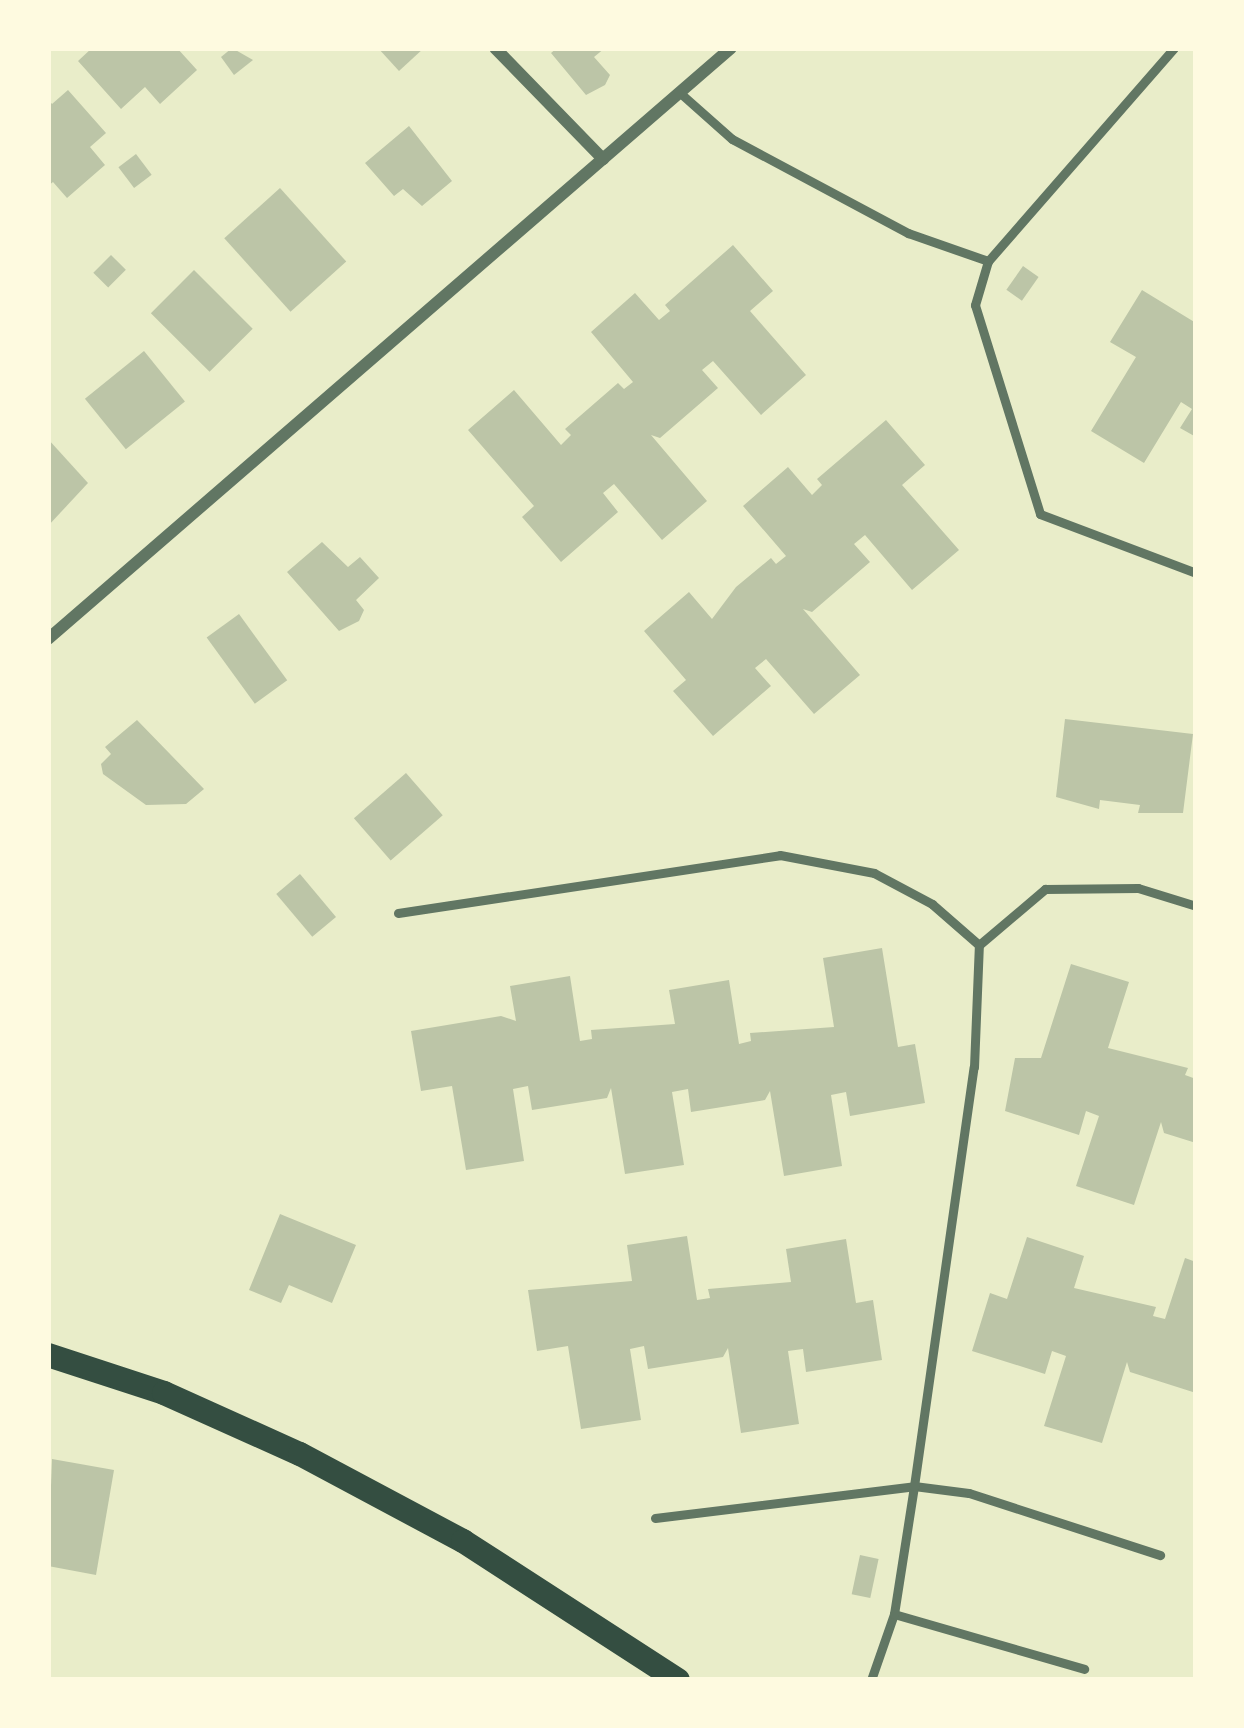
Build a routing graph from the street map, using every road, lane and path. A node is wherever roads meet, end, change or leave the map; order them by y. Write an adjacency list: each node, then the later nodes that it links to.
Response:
1 (494, 48): 5 (street)
2 (731, 48): 4 (street)
3 (1174, 48): 6 (lane)
4 (679, 92): 5 (street); 6 (lane)
5 (602, 159): 8 (street)
6 (988, 261): 7 (lane)
7 (1196, 573)
8 (48, 639)
9 (1196, 906): 11 (lane)
10 (398, 914): 11 (lane)
11 (979, 945): 13 (lane)
12 (48, 1354): 18 (main road)
13 (914, 1486): 14 (lane); 15 (lane); 16 (lane)
14 (655, 1518)
15 (1160, 1555)
16 (894, 1614): 17 (lane); 19 (lane)
17 (1084, 1669)
18 (678, 1680)
19 (872, 1680)

